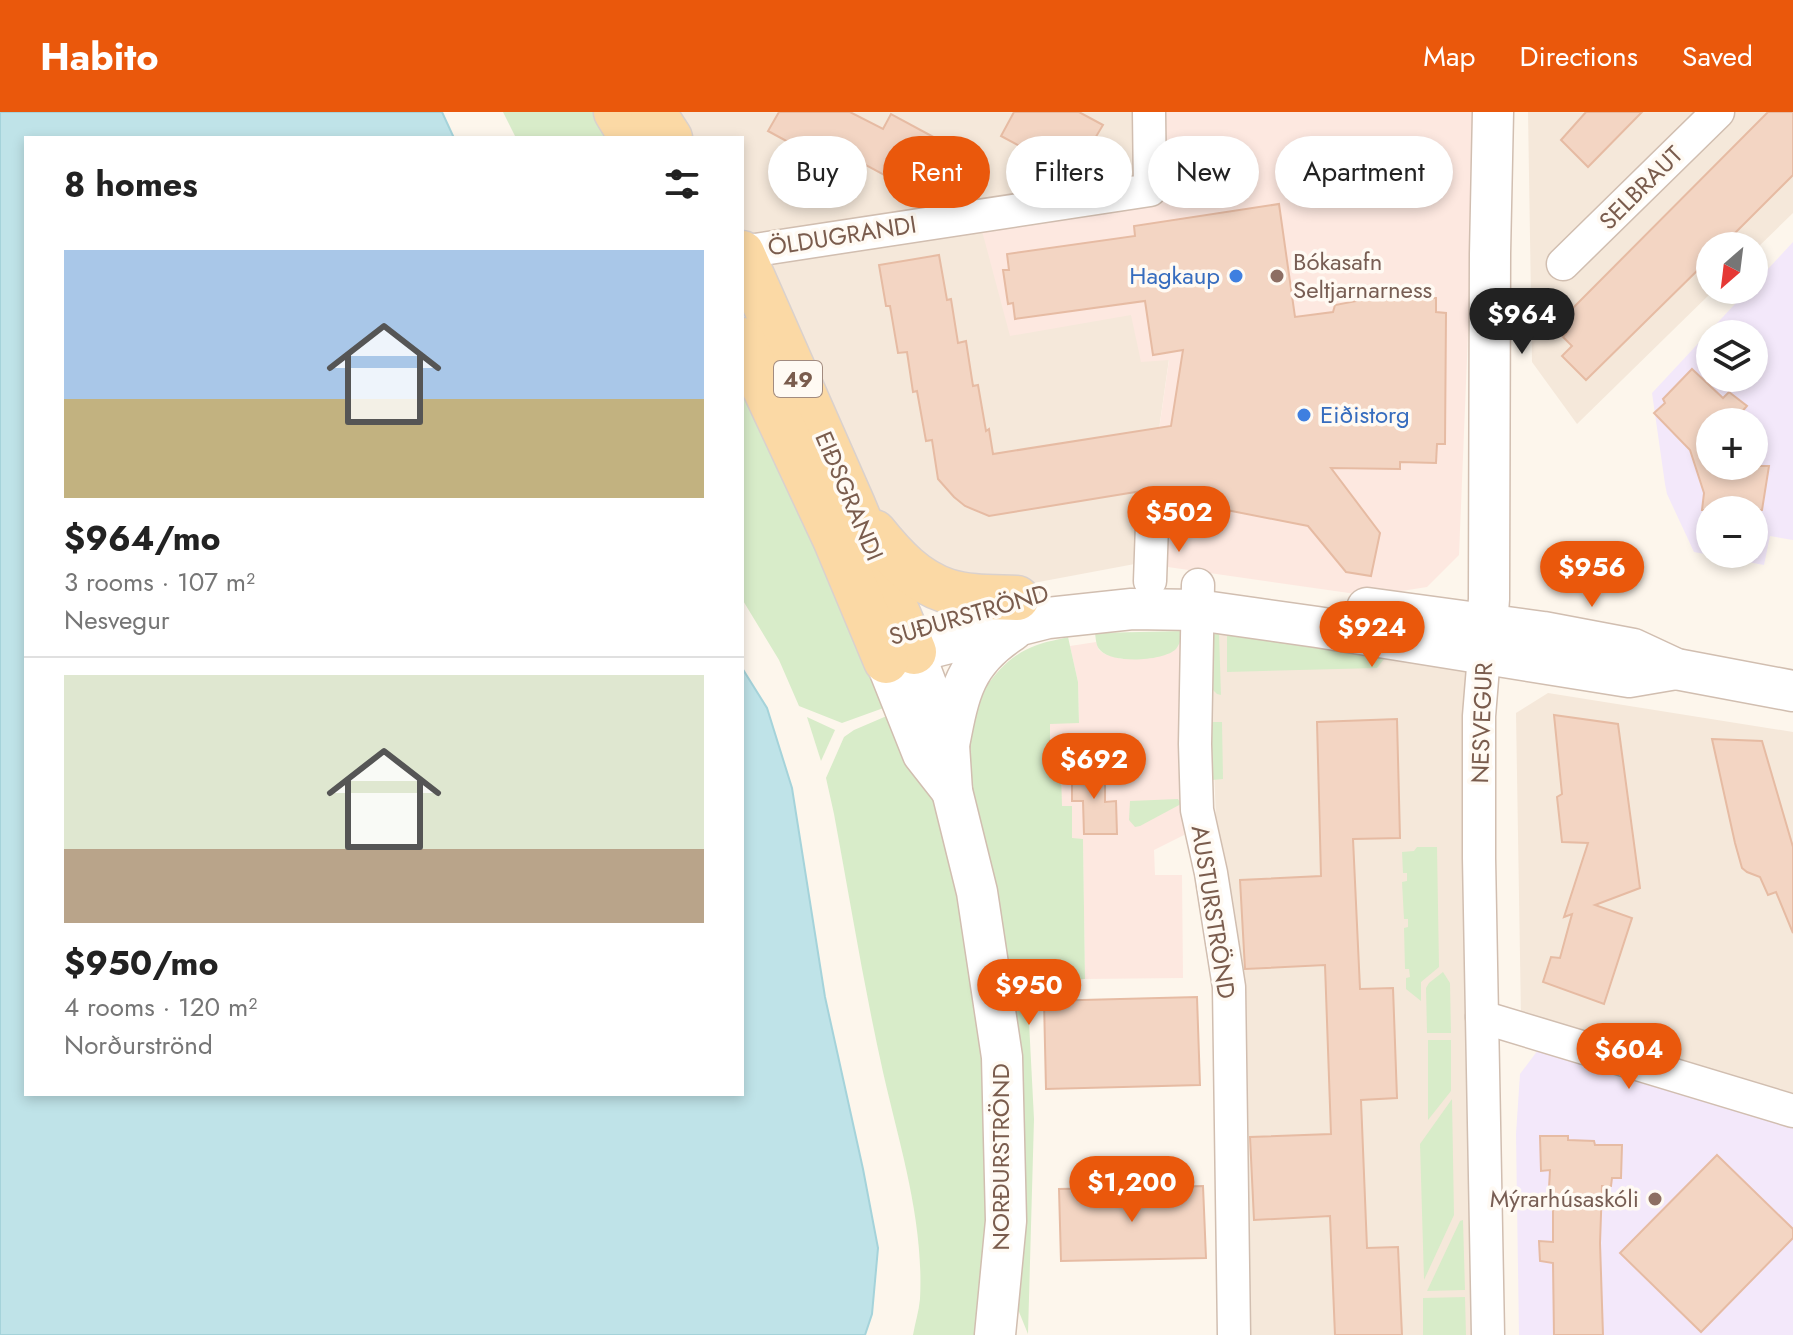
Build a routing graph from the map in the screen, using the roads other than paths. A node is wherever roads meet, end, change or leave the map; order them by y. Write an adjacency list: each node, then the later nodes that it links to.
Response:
1 (616, 112): 6 (main road)
2 (653, 112): 7 (main road)
3 (1149, 112): 8 (street, ÖLDUGRANDI)
4 (1493, 112): 17 (street, NESVEGUR)
5 (1718, 112): 10 (street, SELBRAUT)
6 (631, 136)
7 (669, 136)
8 (744, 252)
9 (744, 257): 12 (main road, EIÐSGRANDI / 49)
10 (1563, 264)
11 (744, 344): 18 (main road, EIÐSGRANDI / 49)
12 (853, 505): 16 (main road, 49); 18 (main road, EIÐSGRANDI / 49)
13 (1152, 525): 14 (street)
14 (1150, 581): 15 (street, SUÐURSTRÖND); 16 (street, SUÐURSTRÖND)
15 (1197, 597): 16 (street, SUÐURSTRÖND); 17 (street, SUÐURSTRÖND); 25 (street, AUSTURSTRÖND)
16 (1018, 612): 18 (street, SUÐURSTRÖND); 20 (street)
17 (1486, 640): 19 (street, SUÐURSTRÖND); 22 (street, NESVEGUR)
18 (896, 647): 20 (street, NORÐURSTRÖND); 21 (street, NORÐURSTRÖND)
19 (1793, 691)
20 (949, 745): 21 (street, NORÐURSTRÖND)
21 (952, 791): 24 (street, NORÐURSTRÖND)
22 (1482, 1017): 23 (street); 26 (street, NESVEGUR)
23 (1793, 1111)
24 (995, 1335)
25 (1234, 1335)
26 (1488, 1335)

